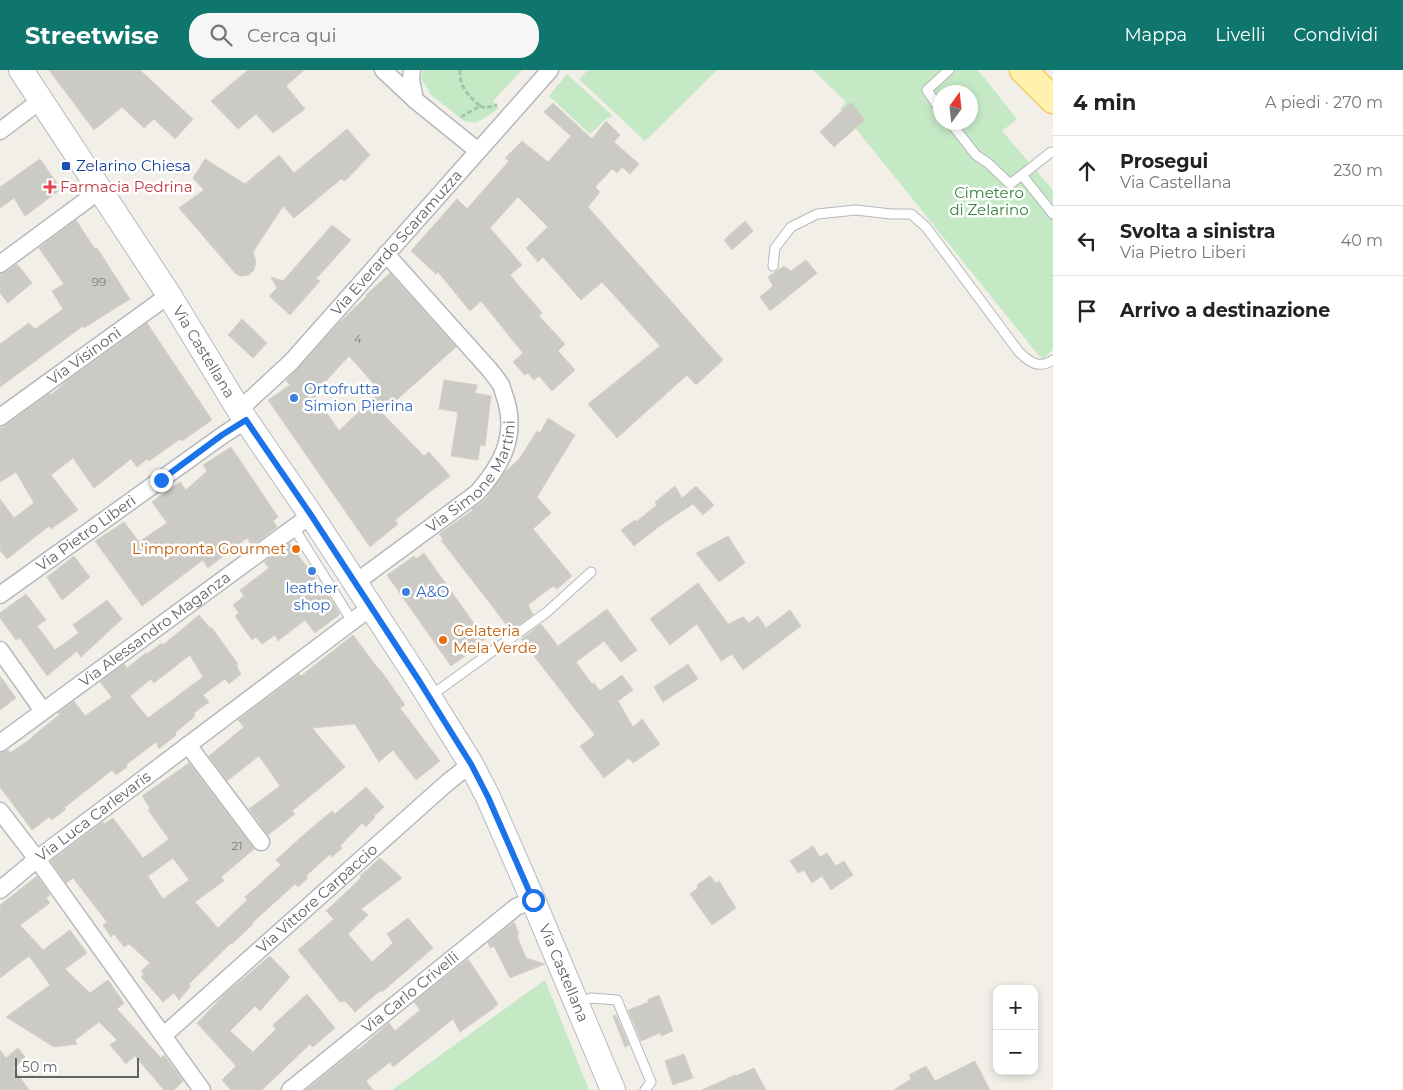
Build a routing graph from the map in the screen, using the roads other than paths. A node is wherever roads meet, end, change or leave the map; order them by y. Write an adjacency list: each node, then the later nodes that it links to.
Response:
1 (21, 70): 7 (street, Via Castellana)
2 (383, 70): 8 (street)
3 (412, 70): 8 (street)
4 (550, 70): 13 (street, Via Everardo Scaramuzza)
5 (949, 70): 9 (lane)
6 (1023, 70): 10 (main road)
7 (41, 100): 12 (street); 16 (street, Via Castellana)
8 (415, 100): 13 (street)
9 (933, 100)
10 (1053, 100)
11 (956, 130): 15 (lane)
12 (0, 131)
13 (478, 151): 18 (street, Via Everardo Scaramuzza)
14 (1052, 152): 15 (lane)
15 (1022, 175): 17 (lane)
16 (99, 191): 19 (street); 21 (street, Via Castellana)
17 (1053, 214)
18 (386, 254): 23 (street, Via Everardo Scaramuzza); 27 (street, Via Simone Martini)
19 (0, 264)
20 (773, 266): 22 (lane)
21 (168, 295): 23 (street, Via Castellana); 24 (street, Via Visinoni)
22 (1053, 360)
23 (243, 415): 25 (street, Via Castellana); 28 (street, Via Pietro Liberi)
24 (0, 417)
25 (302, 521): 27 (street, Via Castellana); 29 (lane); 32 (street, Via Alessandro Maganza)
26 (591, 572): 31 (lane)
27 (355, 583): 29 (street, Via Castellana)
28 (0, 595)
29 (361, 614): 31 (street, Via Castellana); 34 (street, Via Luca Carlevaris)
30 (0, 650): 32 (street)
31 (429, 698): 35 (street, Via Castellana)
32 (43, 710): 33 (street, Via Alessandro Maganza)
33 (0, 743)
34 (188, 745): 37 (street); 38 (street, Via Luca Carlevaris)
35 (471, 764): 40 (street, Via Castellana); 42 (street, Via Vittore Carpaccio)
36 (0, 811): 38 (street)
37 (261, 842)
38 (37, 859): 39 (street, Via Luca Carlevaris); 42 (street)
39 (0, 890)
40 (533, 900): 41 (street, Via Castellana); 44 (street, Via Carlo Crivelli)
41 (577, 1004): 45 (street, Via Castellana); 46 (lane)
42 (164, 1035): 43 (street)
43 (202, 1090)
44 (290, 1090)
45 (613, 1090)
46 (645, 1090)

